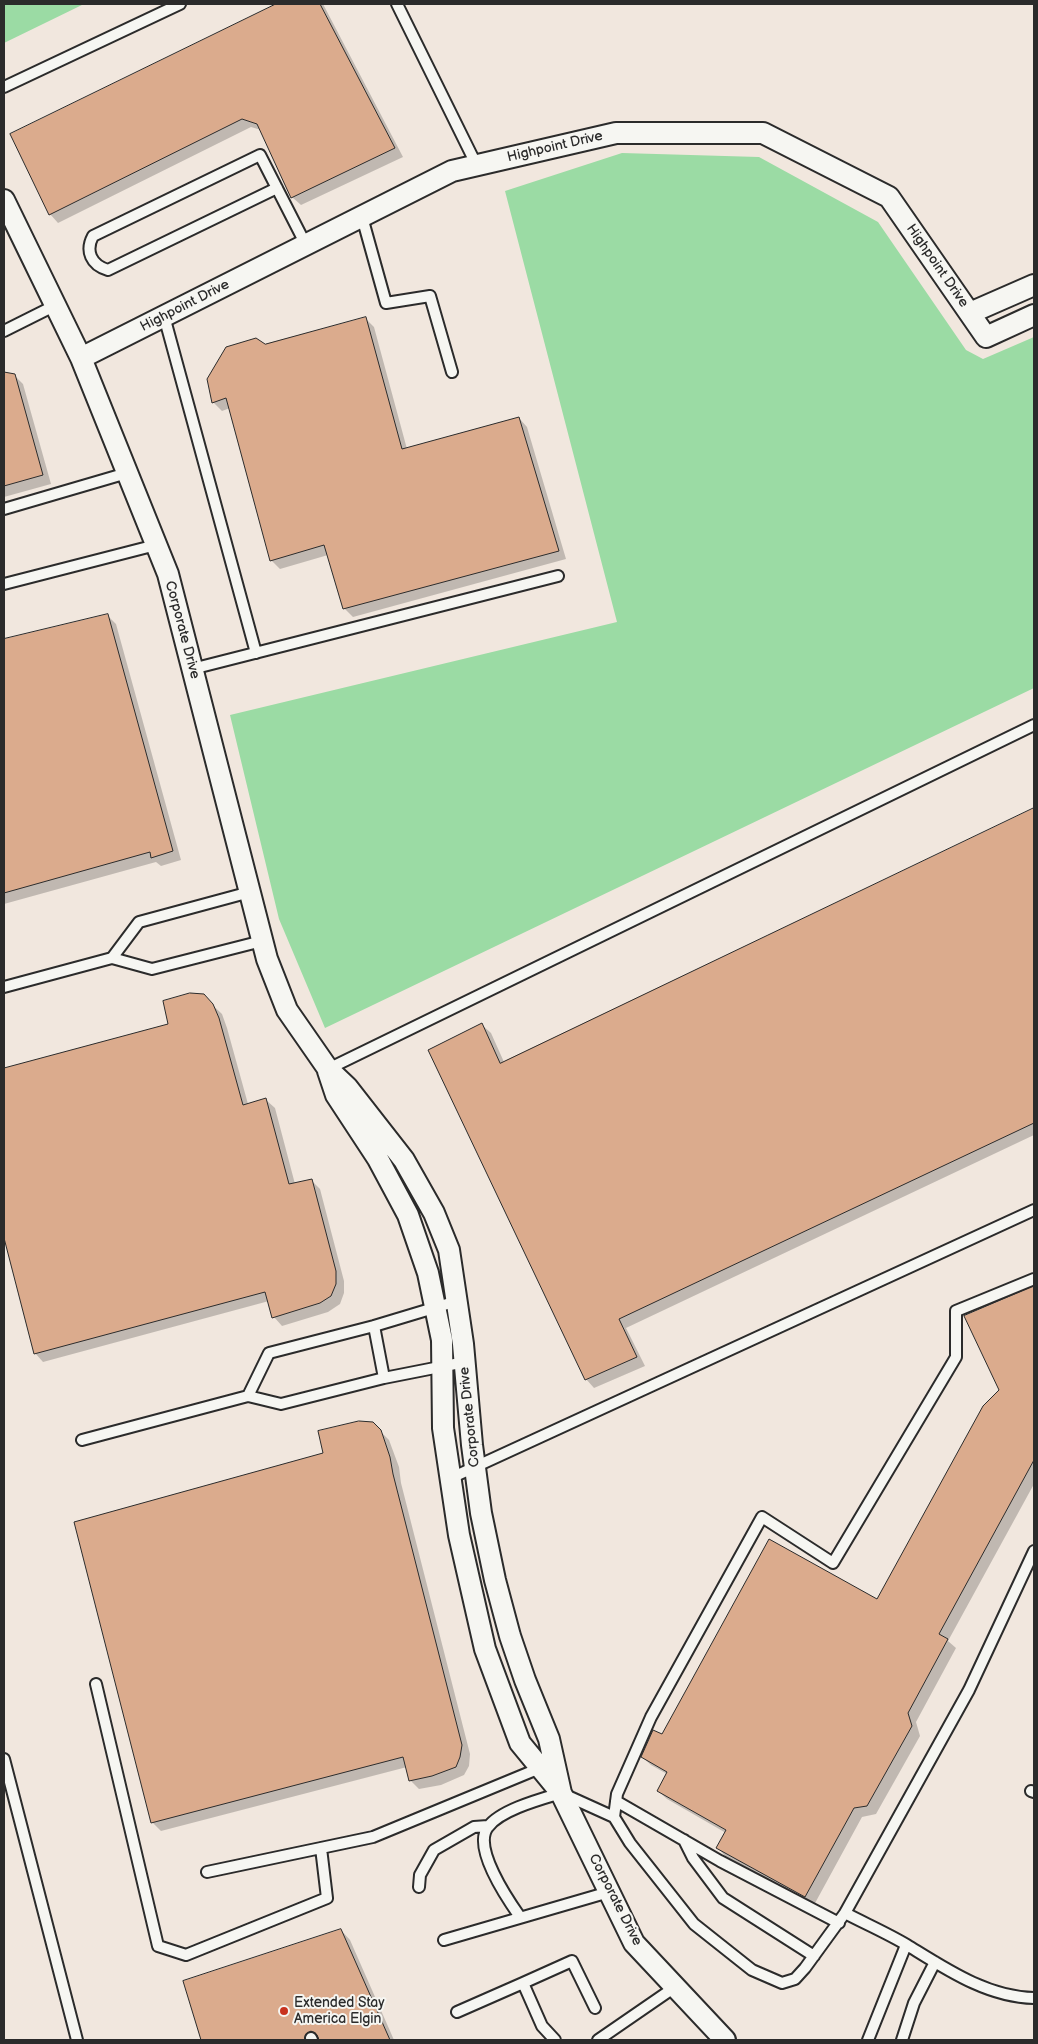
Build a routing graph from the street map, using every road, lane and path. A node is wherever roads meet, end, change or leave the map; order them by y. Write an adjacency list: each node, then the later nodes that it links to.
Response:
1 (180, 4): 3 (lane)
2 (397, 4): 4 (lane)
3 (4, 88)
4 (477, 166): 7 (street, Highpoint Drive); 11 (street, Highpoint Drive)
5 (277, 188): 5 (lane); 8 (lane)
6 (4, 200): 10 (street, Corporate Drive)
7 (362, 217): 8 (street, Highpoint Drive); 16 (lane)
8 (306, 245): 13 (street, Highpoint Drive)
9 (1034, 285): 11 (street)
10 (56, 305): 14 (lane); 15 (street, Corporate Drive)
11 (970, 313): 12 (street, Highpoint Drive)
12 (1034, 314)
13 (164, 316): 15 (street, Highpoint Drive); 22 (lane)
14 (4, 332)
15 (81, 358): 17 (street, Corporate Drive)
16 (452, 372)
17 (127, 473): 18 (lane); 19 (street, Corporate Drive)
18 (4, 509)
19 (156, 545): 21 (lane); 23 (street, Corporate Drive)
20 (558, 576): 22 (lane)
21 (4, 584)
22 (256, 653): 23 (lane)
23 (192, 669): 25 (street, Corporate Drive)
24 (1034, 725): 29 (lane)
25 (250, 892): 26 (street, Corporate Drive); 27 (lane)
26 (262, 941): 27 (lane); 29 (street, Corporate Drive)
27 (112, 958): 28 (lane)
28 (4, 987)
29 (328, 1069): 32 (street, Corporate Drive); 33 (street, Corporate Drive)
30 (1034, 1210): 40 (lane)
31 (1034, 1279): 47 (lane)
32 (457, 1301): 33 (lane); 35 (street, Corporate Drive)
33 (435, 1309): 34 (lane); 36 (street, Corporate Drive)
34 (374, 1326): 37 (lane); 38 (lane)
35 (465, 1362): 36 (lane); 40 (street, Corporate Drive)
36 (442, 1366): 37 (lane); 41 (street, Corporate Drive)
37 (384, 1378): 38 (lane)
38 (248, 1396): 39 (lane)
39 (82, 1440)
40 (475, 1466): 41 (lane); 46 (street, Corporate Drive)
41 (451, 1478): 45 (street, Corporate Drive)
42 (1033, 1558): 55 (lane)
43 (96, 1684): 51 (lane)
44 (4, 1759): 67 (lane)
45 (540, 1768): 46 (street, Corporate Drive); 51 (lane)
46 (561, 1793): 48 (lane); 49 (lane); 54 (street, Corporate Drive)
47 (616, 1801): 48 (lane); 50 (lane)
48 (614, 1816): 60 (lane)
49 (488, 1826): 53 (lane); 56 (lane)
50 (684, 1840): 57 (lane); 60 (lane)
51 (321, 1848): 52 (lane)
52 (207, 1872)
53 (418, 1888)
54 (609, 1892): 56 (lane); 63 (street, Corporate Drive)
55 (845, 1913): 57 (lane); 59 (lane)
56 (520, 1917): 58 (lane)
57 (839, 1923): 60 (lane)
58 (444, 1940)
59 (906, 1945): 61 (lane); 71 (lane)
60 (814, 1956)
61 (935, 1962): 64 (lane); 72 (lane)
62 (523, 1983): 65 (lane); 66 (lane); 68 (lane)
63 (675, 1987): 69 (lane); 70 (street, Corporate Drive)
64 (1034, 1998)
65 (595, 2008)
66 (457, 2012)
67 (77, 2040)
68 (555, 2040)
69 (598, 2040)
70 (724, 2040)
71 (868, 2040)
72 (902, 2040)

